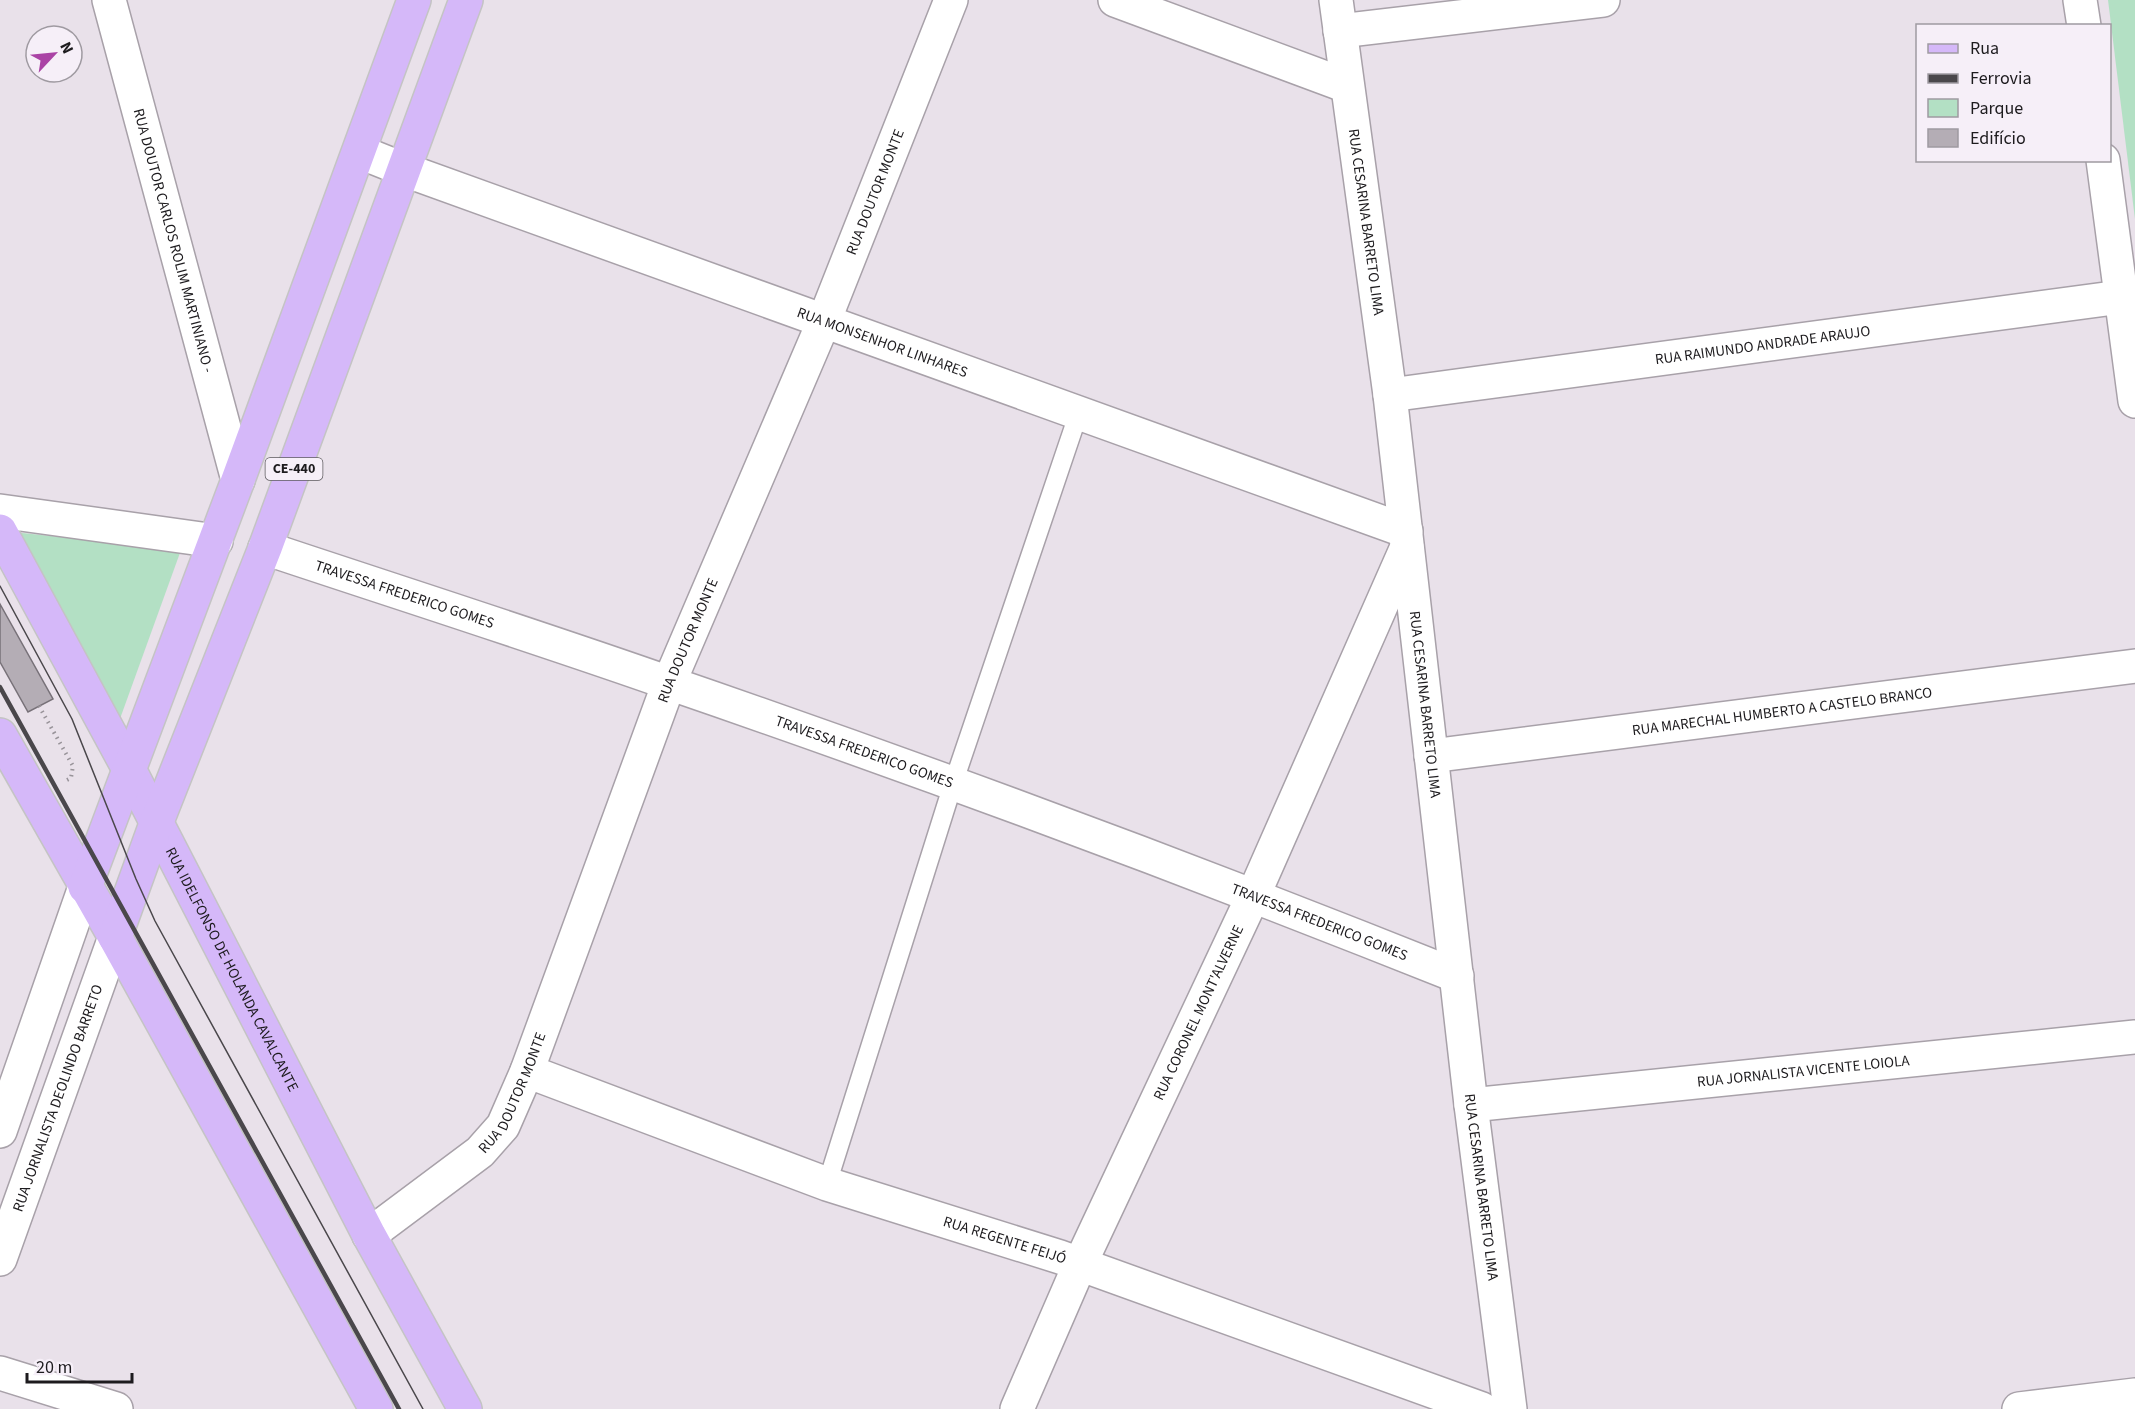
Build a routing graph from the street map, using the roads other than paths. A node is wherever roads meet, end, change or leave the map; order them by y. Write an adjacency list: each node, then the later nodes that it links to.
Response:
1 (109, 0): 19 (street, RUA DOUTOR CARLOS ROLIM MARTINIANO -)
2 (414, 0): 11 (main road, CE-440)
3 (466, 0): 13 (main road, CE-440)
4 (951, 0): 15 (street, RUA DOUTOR MONTE)
5 (1115, 0): 10 (street)
6 (1603, 0): 8 (street)
7 (2080, 0): 9 (street)
8 (1338, 16): 10 (street, RUA CESARINA BARRETO LIMA)
9 (2084, 24)
10 (1347, 86): 16 (street, RUA CESARINA BARRETO LIMA)
11 (360, 152): 13 (street, RUA MONSENHOR LINHARES); 19 (main road, CE-440)
12 (2103, 162): 14 (street)
13 (405, 170): 15 (street, RUA MONSENHOR LINHARES); 24 (main road, CE-440)
14 (2128, 296): 16 (street, RUA RAIMUNDO ANDRADE ARAUJO); 17 (street)
15 (824, 321): 18 (street, RUA MONSENHOR LINHARES); 26 (street, RUA DOUTOR MONTE)
16 (1390, 395): 22 (street, RUA CESARINA BARRETO LIMA)
17 (2135, 401)
18 (1079, 412): 22 (street, RUA MONSENHOR LINHARES); 30 (lane)
19 (238, 480): 23 (main road, CE-440)
20 (0, 511): 23 (street)
21 (0, 531): 29 (main road, RUA IDELFONSO DE HOLANDA CAVALCANTE)
22 (1407, 539): 28 (street, RUA CESARINA BARRETO LIMA); 33 (street, RUA CORONEL MONT'ALVERNE)
23 (216, 541): 29 (main road, CE-440)
24 (265, 548): 26 (street, TRAVESSA FREDERICO GOMES); 31 (main road, CE-440)
25 (2135, 666): 28 (street, RUA MARECHAL HUMBERTO A CASTELO BRANCO)
26 (669, 683): 30 (street, TRAVESSA FREDERICO GOMES); 37 (street, RUA DOUTOR MONTE)
27 (0, 735): 32 (main road)
28 (1431, 756): 35 (street, RUA CESARINA BARRETO LIMA)
29 (130, 771): 31 (main road, RUA IDELFONSO DE HOLANDA CAVALCANTE); 32 (main road, CE-440)
30 (953, 784): 33 (street, TRAVESSA FREDERICO GOMES); 40 (lane)
31 (156, 824): 34 (main road, CE-440); 41 (main road, RUA IDELFONSO DE HOLANDA CAVALCANTE)
32 (85, 887): 34 (main road); 39 (street)
33 (1254, 894): 35 (street, TRAVESSA FREDERICO GOMES); 43 (street, RUA CORONEL MONT'ALVERNE)
34 (115, 937): 42 (street, RUA JORNALISTA DEOLINDO BARRETO); 47 (main road)
35 (1457, 976): 38 (street, RUA CESARINA BARRETO LIMA)
36 (2135, 1037): 38 (street, RUA JORNALISTA VICENTE LOIOLA)
37 (527, 1071): 40 (street, RUA REGENTE FEIJÓ); 41 (street, RUA DOUTOR MONTE)
38 (1471, 1105): 51 (street, RUA CESARINA BARRETO LIMA)
39 (0, 1131)
40 (827, 1184): 43 (street, RUA REGENTE FEIJÓ)
41 (369, 1235): 48 (main road, RUA IDELFONSO DE HOLANDA CAVALCANTE)
42 (0, 1258)
43 (1080, 1264): 49 (street, RUA CORONEL MONT'ALVERNE); 50 (street, RUA REGENTE FEIJÓ)
44 (0, 1373): 46 (street)
45 (2135, 1395): 52 (street)
46 (116, 1409)
47 (376, 1409)
48 (465, 1409)
49 (1017, 1409)
50 (1482, 1409)
51 (1510, 1409)
52 (2019, 1409)

